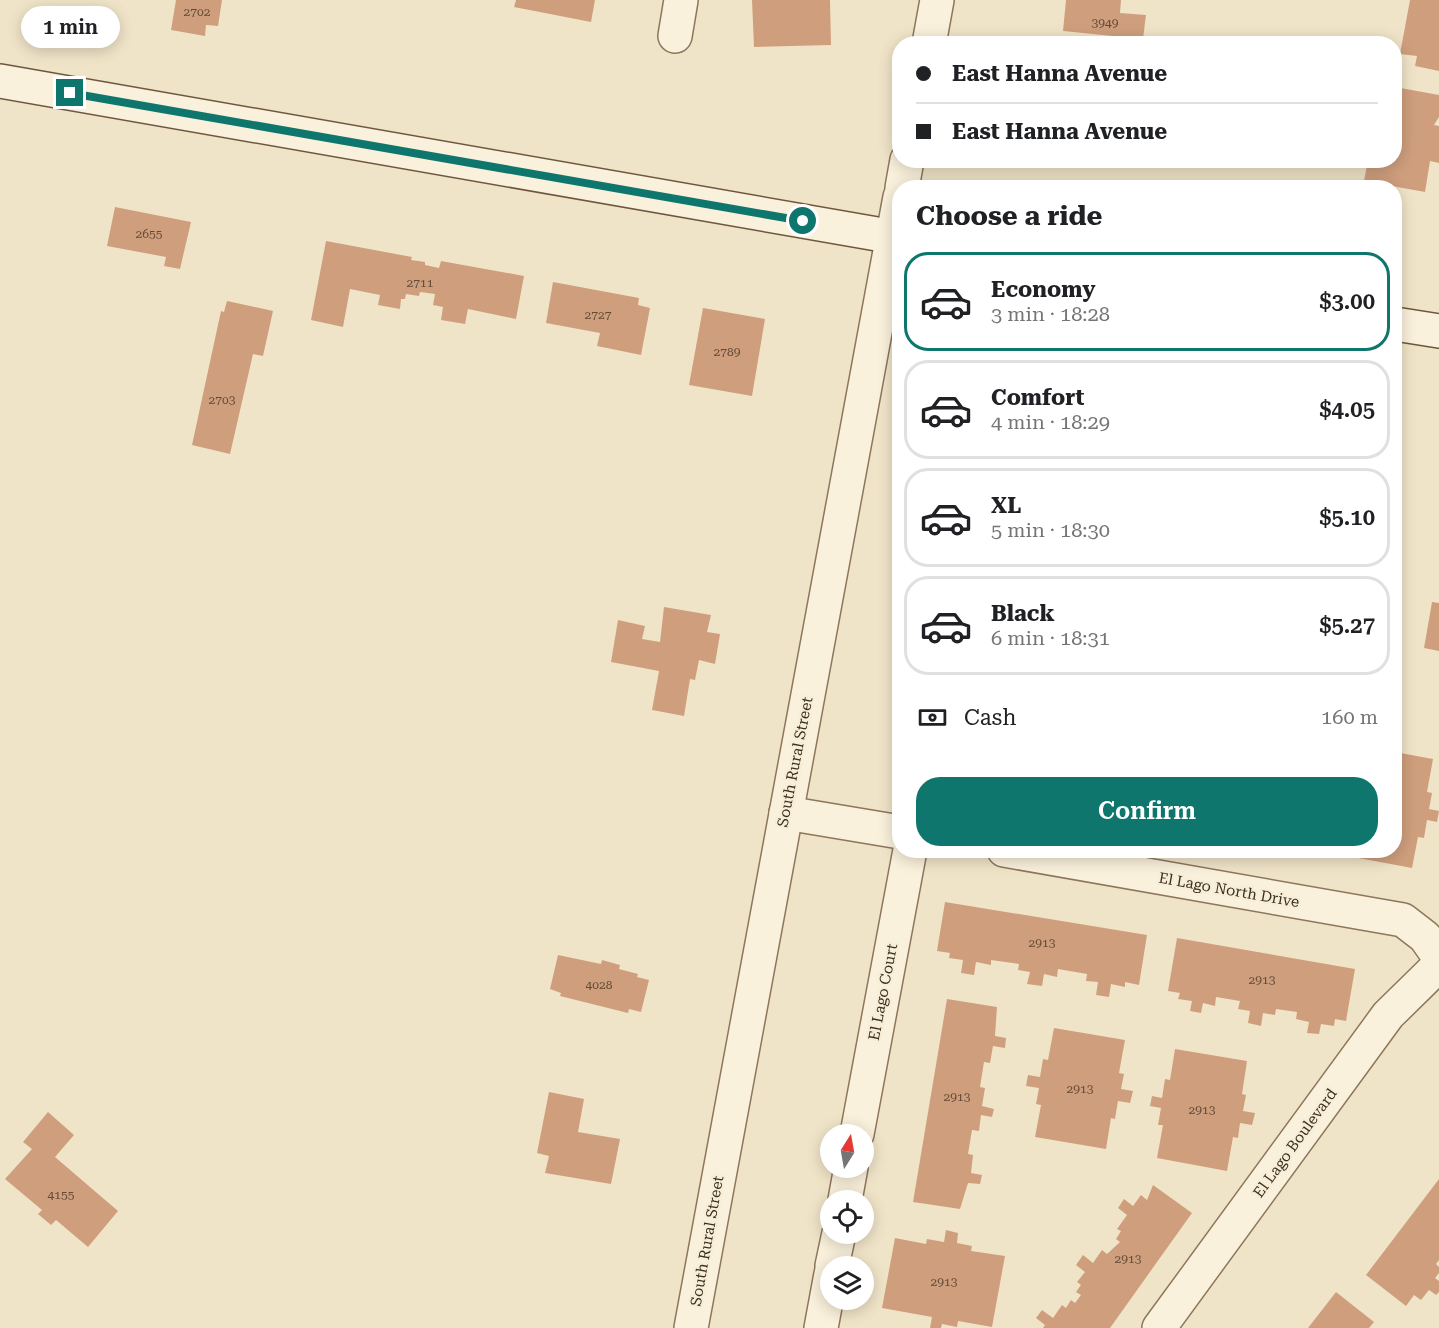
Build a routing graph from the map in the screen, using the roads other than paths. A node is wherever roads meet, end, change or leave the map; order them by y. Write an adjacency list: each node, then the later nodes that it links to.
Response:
1 (681, 0): 3 (street)
2 (937, 0): 4 (street)
3 (675, 36)
4 (930, 36)
5 (0, 81): 6 (street)
6 (892, 236)
7 (892, 258): 10 (street, South Rural Street)
8 (1402, 325): 9 (street)
9 (1439, 331)
10 (786, 813): 11 (street); 18 (street, South Rural Street)
11 (892, 831)
12 (909, 858): 16 (street, El Lago Court)
13 (1050, 858): 14 (street, El Lago North Drive)
14 (1439, 957)
15 (1439, 965): 20 (street, El Lago Boulevard)
16 (859, 1124)
17 (824, 1310): 19 (street)
18 (691, 1328)
19 (821, 1328)
20 (1159, 1328)

